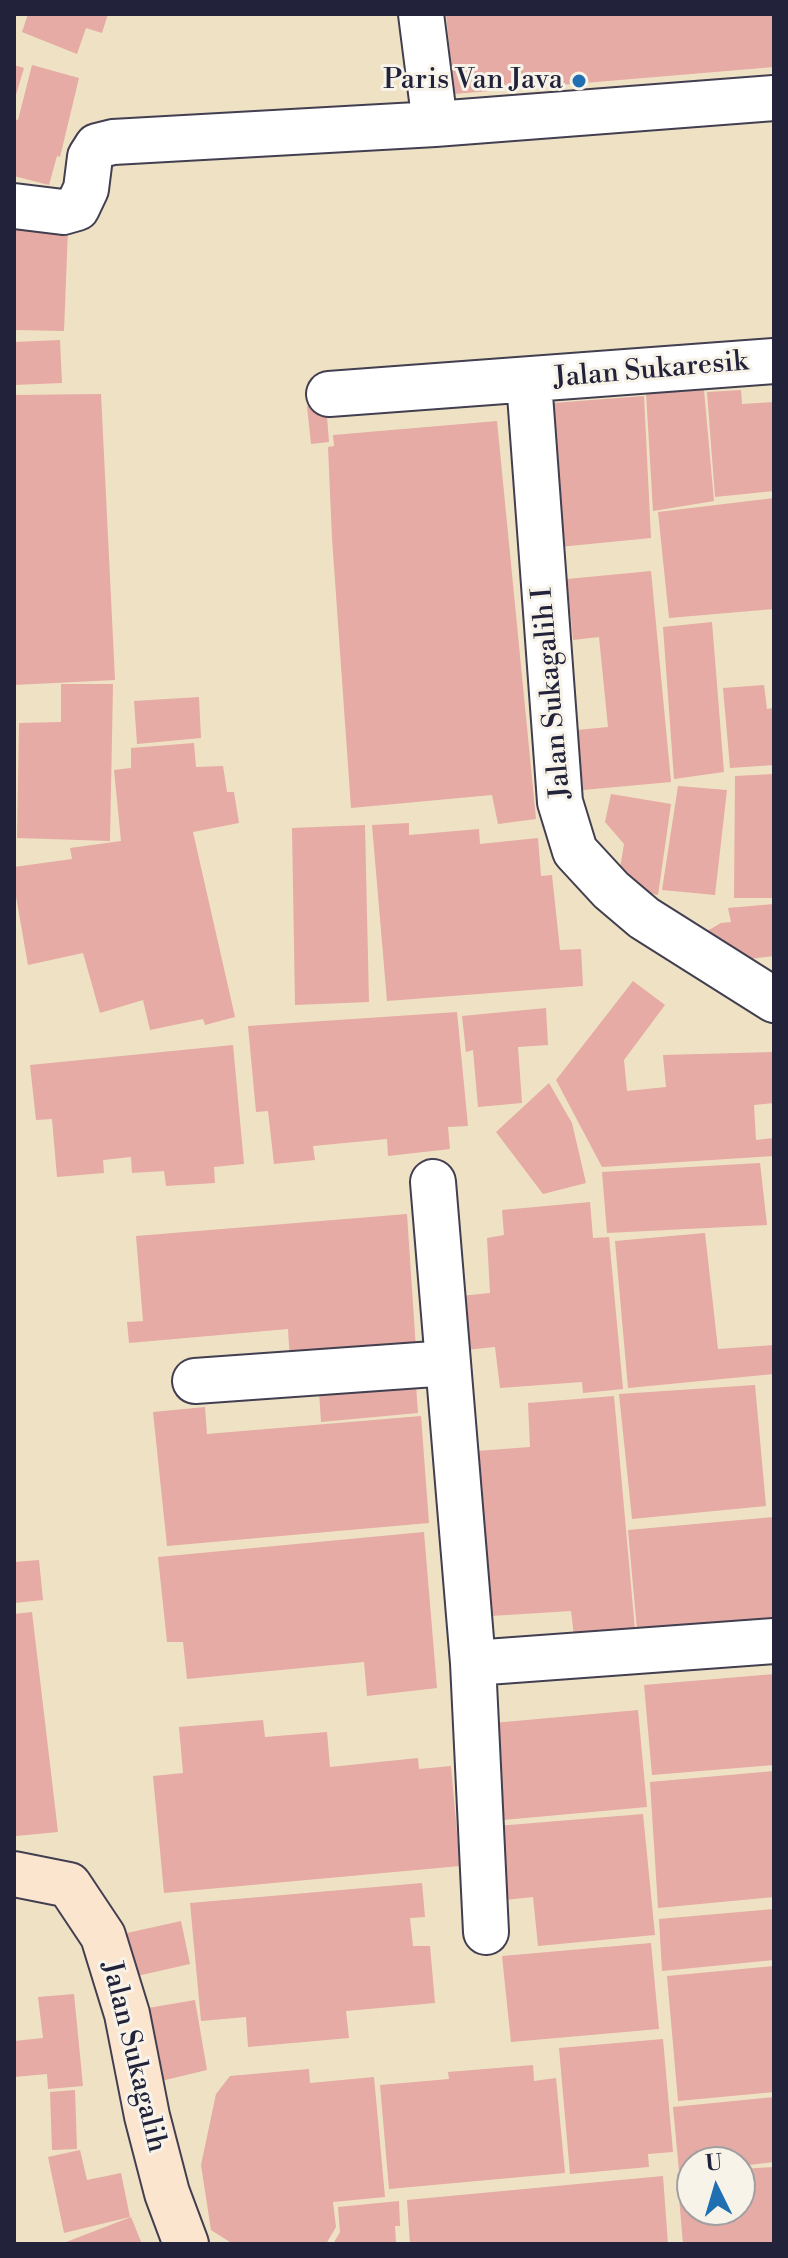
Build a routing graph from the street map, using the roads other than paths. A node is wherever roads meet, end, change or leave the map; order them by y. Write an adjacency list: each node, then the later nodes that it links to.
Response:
1 (421, 14): 3 (street)
2 (774, 98): 3 (street)
3 (435, 124): 4 (street)
4 (14, 206)
5 (774, 361): 6 (street, Jalan Sukaresik)
6 (529, 381): 7 (street, Jalan Sukaresik); 8 (street, Jalan Sukagalih I)
7 (329, 394)
8 (774, 1000)
9 (433, 1182): 10 (street)
10 (448, 1363): 11 (street); 13 (street)
11 (195, 1381)
12 (774, 1641): 13 (street)
13 (473, 1663): 15 (street)
14 (14, 1874): 16 (street, Jalan Sukagalih)
15 (486, 1932)
16 (186, 2244)

